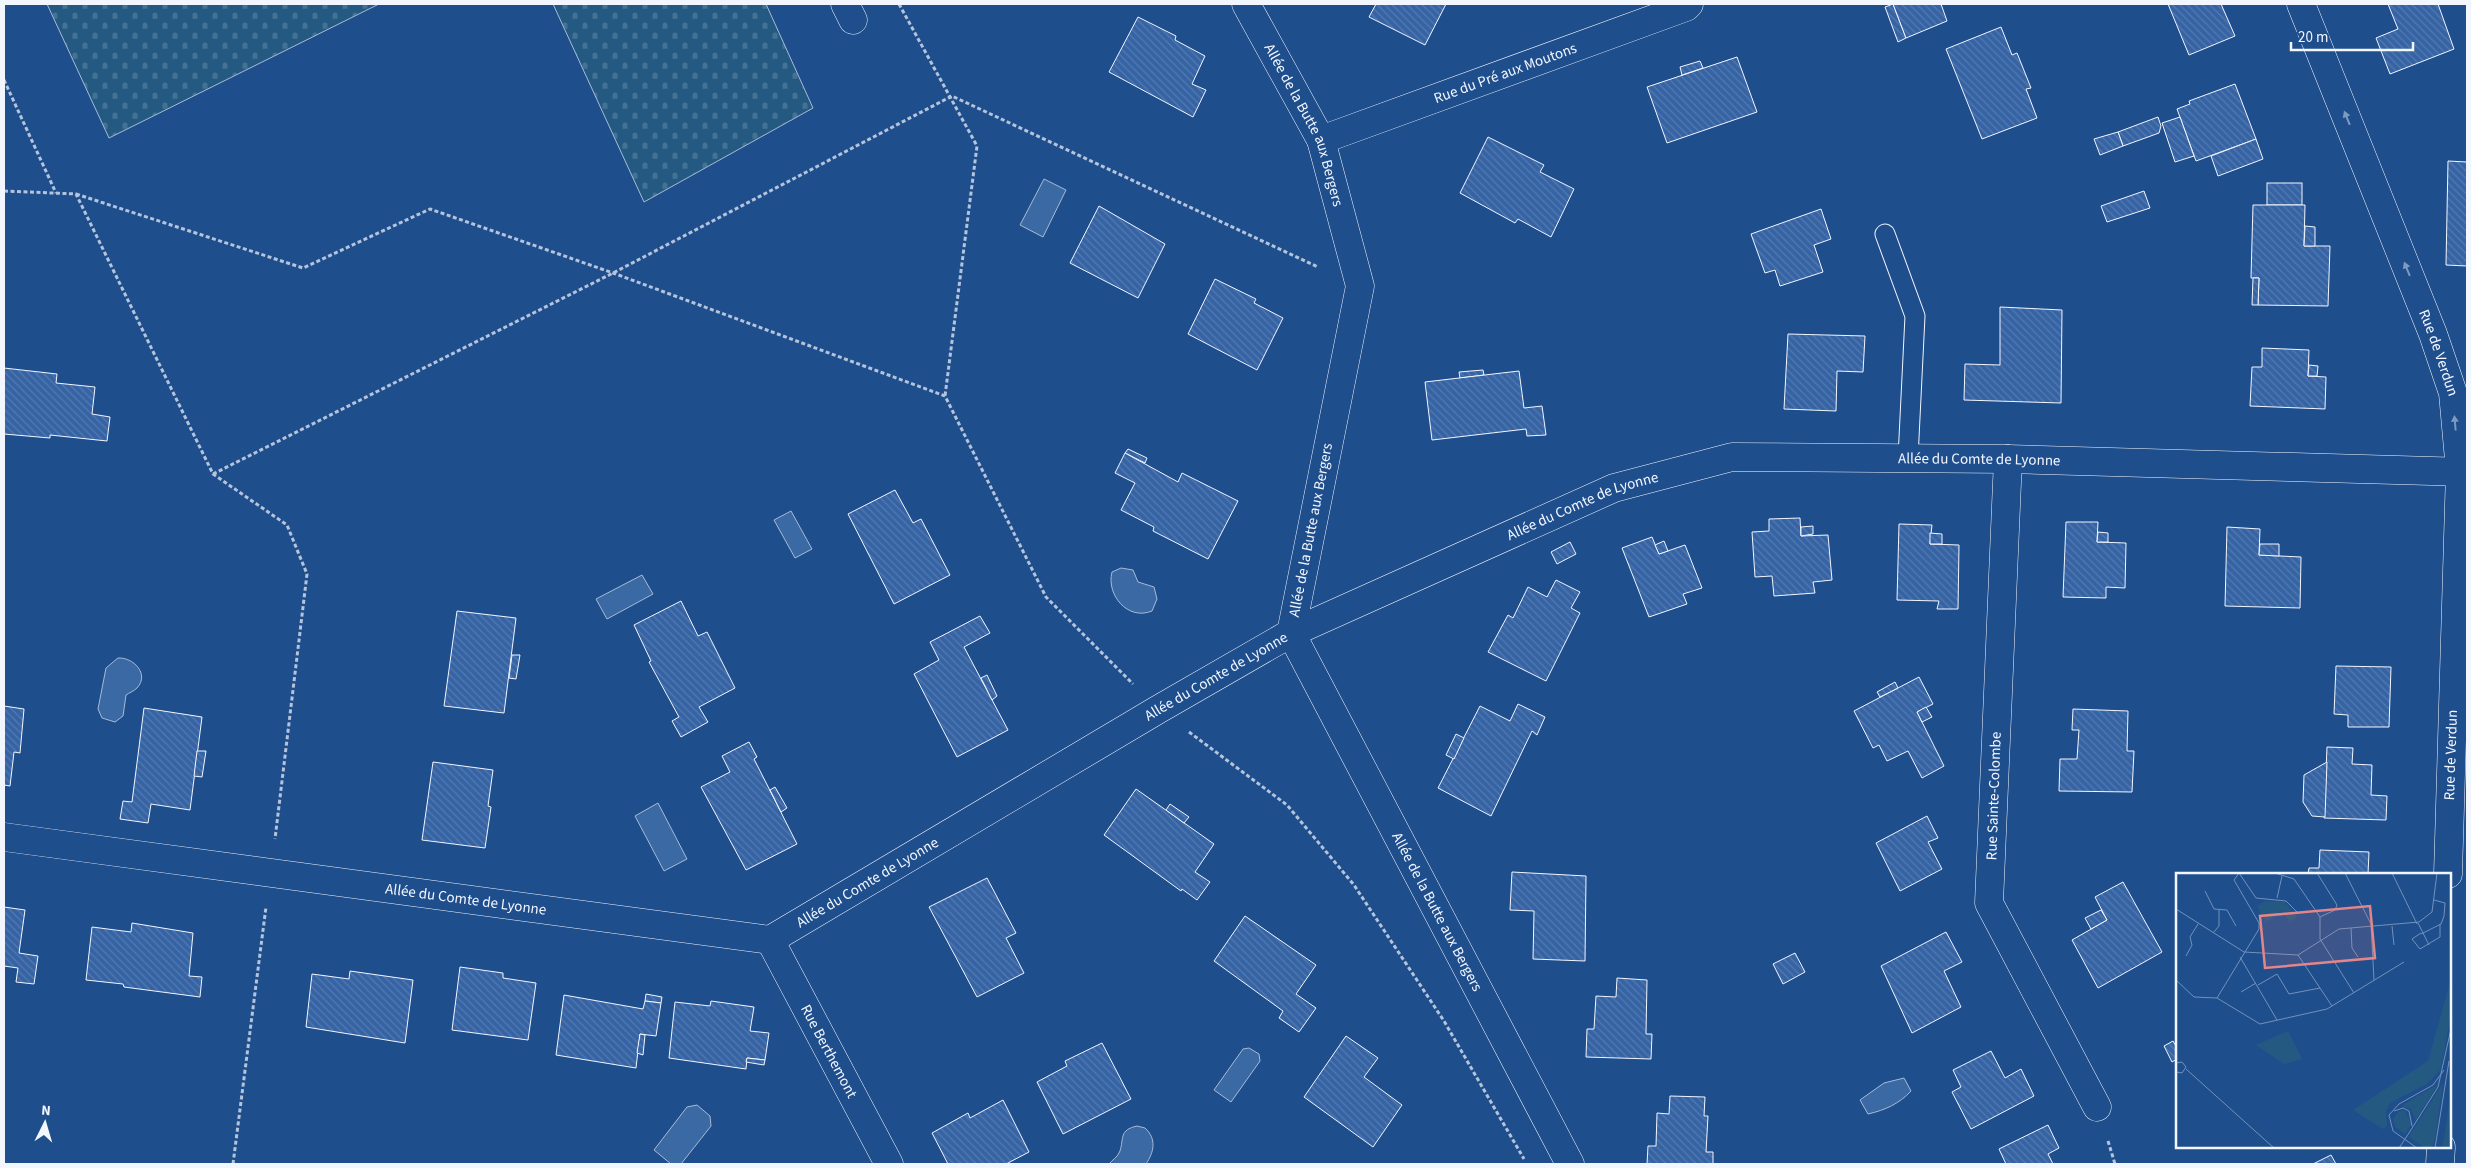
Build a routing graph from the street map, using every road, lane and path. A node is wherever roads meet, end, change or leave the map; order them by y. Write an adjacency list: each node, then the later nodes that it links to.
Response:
1 (899, 4): 6 (path)
2 (1246, 4): 7 (street, Allée de la Butte aux Bergers)
3 (1688, 4): 7 (street, Rue du Pré aux Moutons)
4 (2301, 4): 17 (street, Rue de Verdun, one-way to 4)
5 (4, 80): 9 (path)
6 (952, 96): 12 (path); 13 (path); 14 (path)
7 (1321, 140): 13 (street, Allée de la Butte aux Bergers)
8 (4, 191): 9 (path)
9 (56, 193): 10 (path)
10 (76, 194): 12 (path); 18 (path)
11 (1885, 234): 15 (lane)
12 (613, 273): 14 (path); 18 (path)
13 (1360, 286): 19 (street, Allée de la Butte aux Bergers)
14 (945, 396): 20 (path)
15 (1908, 458): 16 (street, Allée du Comte de Lyonne); 19 (street, Allée du Comte de Lyonne)
16 (2008, 458): 17 (street, Allée du Comte de Lyonne); 25 (street, Rue Sainte-Colombe)
17 (2464, 472): 23 (street, Rue de Verdun)
18 (213, 474): 22 (path)
19 (1291, 634): 20 (street, Allée du Comte de Lyonne); 30 (street, Allée de la Butte aux Bergers)
20 (1159, 709): 24 (street, Allée du Comte de Lyonne); 29 (path)
21 (4, 837): 22 (street, Allée du Comte de Lyonne)
22 (270, 873): 24 (street, Allée du Comte de Lyonne); 27 (path)
23 (2448, 873)
24 (770, 940): 28 (street, Rue Berthemont)
25 (2097, 1107)
26 (2441, 1148): 31 (street)
27 (233, 1164)
28 (889, 1164)
29 (1527, 1164)
30 (1570, 1164)
31 (2440, 1164)

